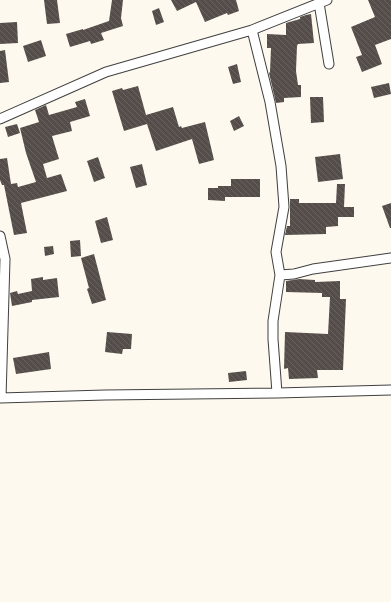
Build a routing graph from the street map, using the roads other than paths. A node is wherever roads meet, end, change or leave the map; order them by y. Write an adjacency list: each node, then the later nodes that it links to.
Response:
1 (323, 2): 2 (street); 3 (street)
2 (252, 30): 4 (street); 7 (street)
3 (329, 64)
4 (0, 119)
5 (0, 238): 10 (street)
6 (391, 258): 7 (street)
7 (280, 275): 9 (street)
8 (391, 390): 9 (street)
9 (277, 393): 10 (street)
10 (0, 398)

